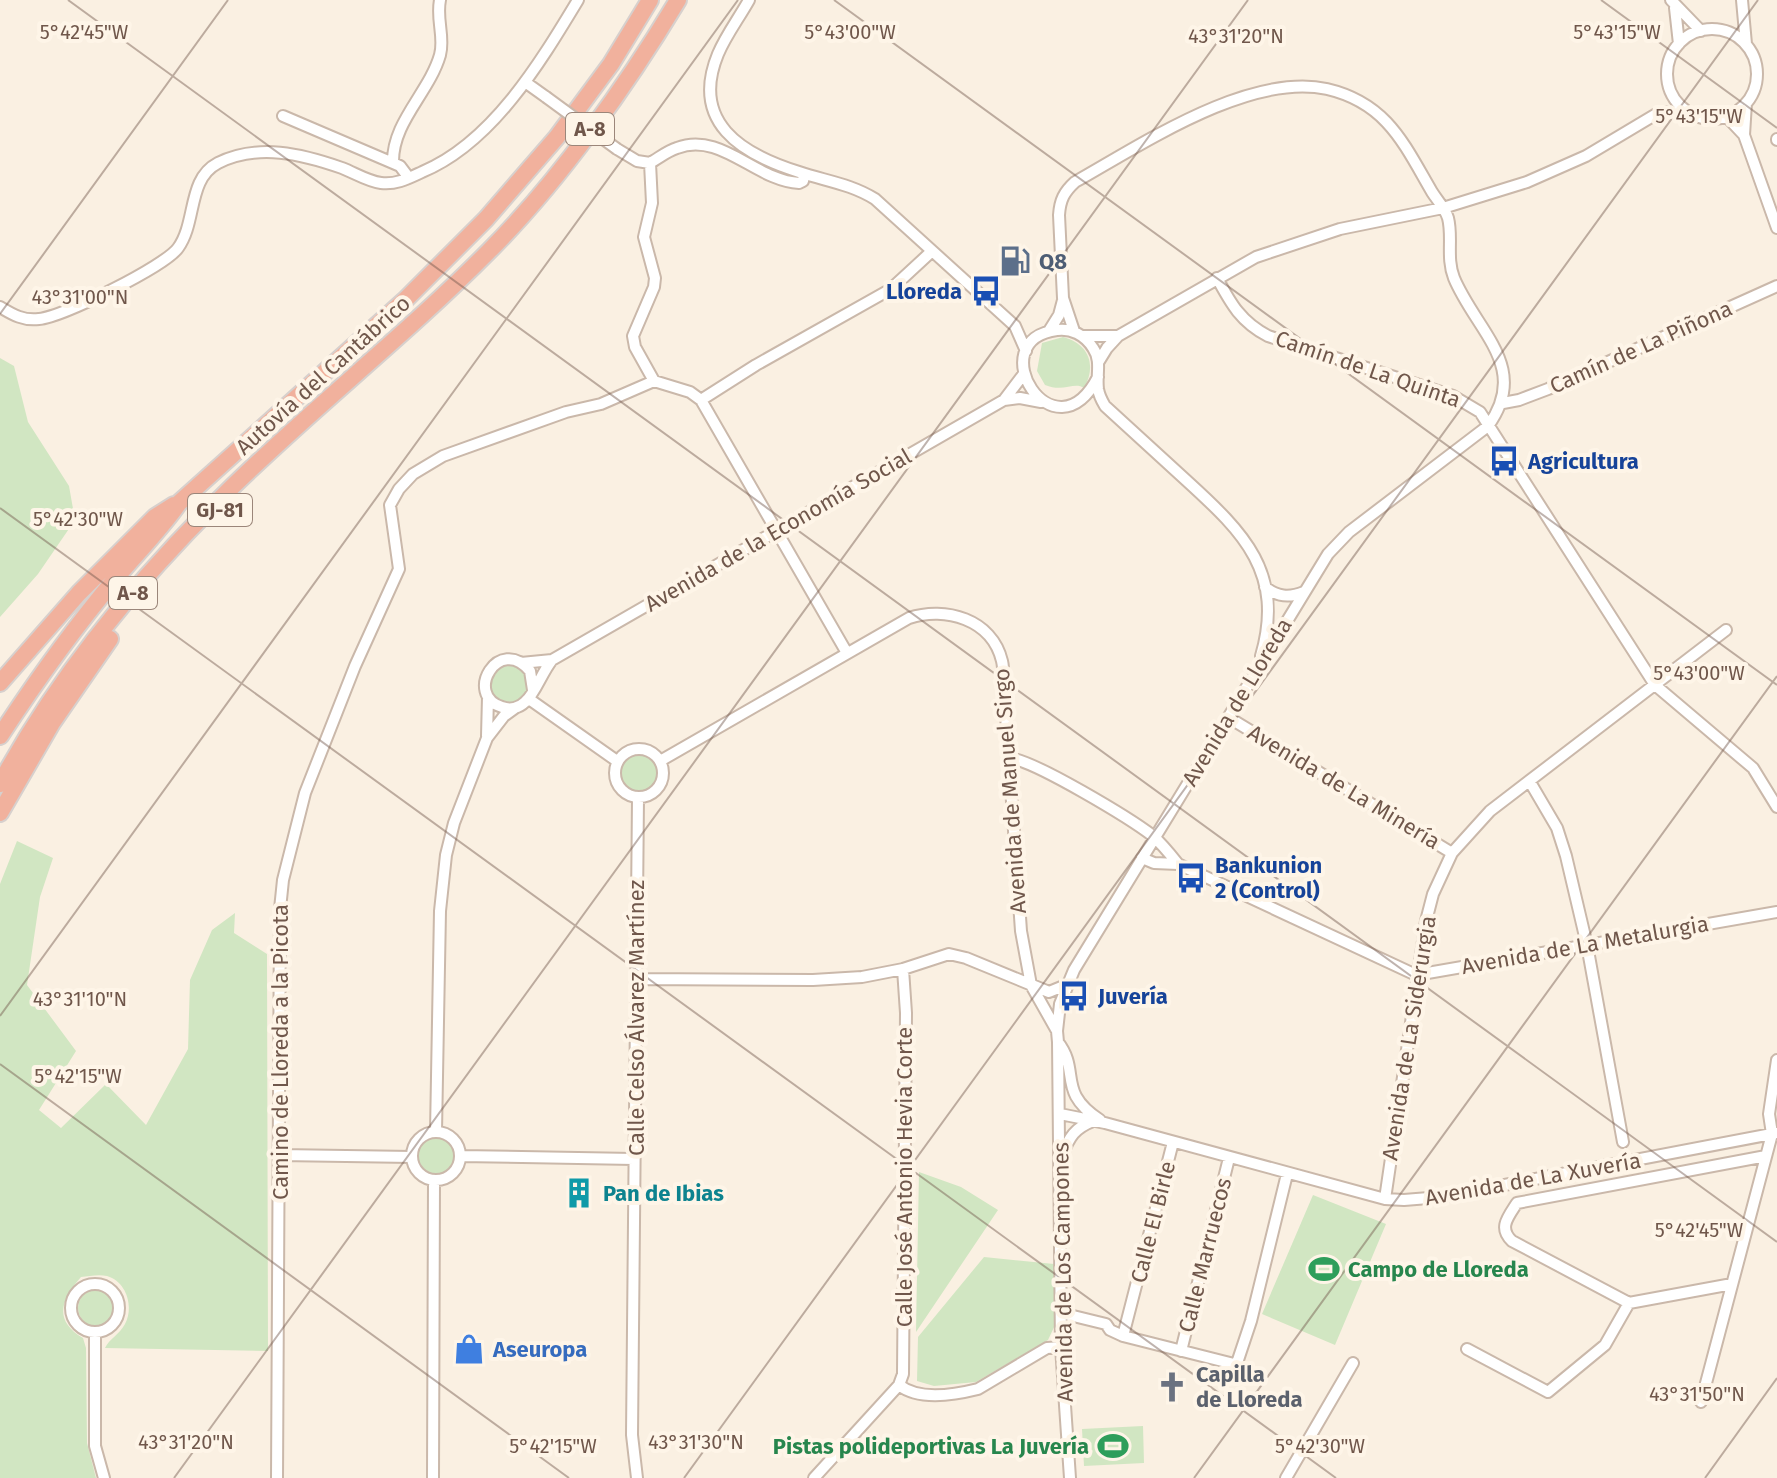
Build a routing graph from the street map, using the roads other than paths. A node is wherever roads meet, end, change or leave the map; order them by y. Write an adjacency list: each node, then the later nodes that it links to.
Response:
1 (440, 0): 21 (street)
2 (578, 0): 13 (street)
3 (650, 0): 49 (highway, Autovía del Cantábrico / A-8)
4 (678, 0): 27 (highway, Autovía del Cantábrico / A-8)
5 (749, 0): 23 (street)
6 (1742, 0): 8 (street)
7 (1673, 3): 9 (street); 11 (street)
8 (1744, 22): 10 (street); 12 (street)
9 (1701, 31): 10 (street); 11 (street)
10 (1726, 32): 12 (street)
11 (1679, 44): 14 (street)
12 (1746, 44): 15 (street)
13 (525, 82): 22 (street, bridge); 24 (street)
14 (1670, 92): 16 (street); 17 (street)
15 (1746, 103): 19 (street); 20 (street)
16 (1684, 110): 17 (street); 19 (street)
17 (1658, 113): 25 (street)
18 (283, 116): 21 (street)
19 (1727, 117): 20 (street)
20 (1744, 135): 26 (street)
21 (393, 163): 24 (street)
22 (650, 163): 23 (street); 41 (street)
23 (804, 174): 28 (street)
24 (409, 178): 32 (street)
25 (1443, 208): 29 (street); 31 (street); 45 (street)
26 (1777, 228)
27 (491, 250): 70 (highway, Autovía del Cantábrico / A-8); 73 (highway, GJ-81)
28 (931, 252): 33 (street); 42 (street)
29 (1217, 278): 36 (street); 48 (street, Camín de La Quinta)
30 (1774, 288): 45 (street, Camín de La Piñona)
31 (1063, 298): 34 (street); 35 (street)
32 (0, 307)
33 (1015, 326): 34 (street); 37 (street)
34 (1045, 333): 35 (street); 37 (street)
35 (1078, 334): 36 (street); 38 (street)
36 (1118, 336): 38 (street)
37 (1026, 351): 39 (street)
38 (1099, 361): 40 (street)
39 (1023, 375): 43 (street, Avenida de la Economía Social); 44 (street)
40 (1098, 377): 46 (street); 47 (street)
41 (654, 381): 42 (street); 94 (street, Camino de Lloreda a la Picota)
42 (701, 400): 50 (street)
43 (1004, 400): 44 (street); 50 (street, Avenida de la Economía Social)
44 (1046, 403): 46 (street)
45 (1503, 403): 48 (street, Avenida de Lloreda)
46 (1072, 404): 47 (street)
47 (1105, 406): 51 (street)
48 (1488, 426): 52 (street, Avenida de Lloreda); 59 (street, Camín de La Quinta)
49 (179, 503): 58 (highway, GJ-81); 64 (highway, Autovía del Cantábrico / A-8)
50 (775, 532): 54 (street); 55 (street, Avenida de la Economía Social)
51 (1265, 587): 52 (street); 57 (street)
52 (1304, 592): 57 (street, Avenida de Lloreda)
53 (1726, 630): 59 (street, Avenida de La Siderurgia)
54 (847, 653): 66 (street, Avenida de Manuel Sirgo); 68 (street, Avenida de Manuel Sirgo)
55 (552, 660): 56 (street, Avenida de la Economía Social); 60 (street, Avenida de la Economía Social)
56 (521, 663): 60 (street); 61 (street)
57 (1255, 674): 74 (street, Avenida de Lloreda)
58 (0, 683)
59 (1655, 685): 69 (street, Avenida de La Siderurgia); 72 (street, Camín de La Quinta)
60 (531, 694): 62 (street); 67 (street)
61 (488, 697): 62 (street); 65 (street)
62 (515, 708): 65 (street)
63 (1236, 722): 75 (street, Avenida de La Minería)
64 (0, 736)
65 (487, 738): 90 (street)
66 (1009, 758): 74 (street); 83 (street, Avenida de Manuel Sirgo)
67 (617, 761): 68 (street); 71 (street)
68 (660, 761): 71 (street)
69 (1530, 782): 75 (street, Avenida de La Siderurgia); 79 (street)
70 (0, 784)
71 (638, 798): 82 (street, Calle Celso Álvarez Martínez)
72 (1777, 807)
73 (0, 813)
74 (1154, 838): 76 (street, Avenida de Lloreda); 77 (street)
75 (1452, 853): 81 (street, Avenida de La Siderurgia)
76 (1142, 858): 77 (street); 84 (street, Avenida de Lloreda)
77 (1178, 864): 81 (street)
78 (1777, 912): 79 (street, Avenida de La Metalurgia)
79 (1587, 945): 81 (street, Avenida de La Metalurgia); 93 (street)
80 (903, 969): 82 (street); 83 (street); 113 (street, Calle José Antonio Hevia Corte)
81 (1416, 975): 103 (street, Avenida de La Siderurgia)
82 (635, 979): 99 (street, Calle Celso Álvarez Martínez)
83 (1031, 985): 84 (street); 85 (street, Avenida de Manuel Sirgo)
84 (1066, 985): 85 (street, Avenida de Lloreda)
85 (1057, 1037): 87 (street, Avenida de Manuel Sirgo); 89 (street, Avenida de La Xuvería)
86 (1777, 1060): 91 (street)
87 (1060, 1114): 88 (street, Avenida de La Xuvería); 100 (street, Avenida de Los Campones)
88 (1093, 1121): 89 (street, Avenida de La Xuvería); 100 (street)
89 (1105, 1123): 92 (street, Avenida de La Xuvería)
90 (436, 1132): 95 (street); 97 (street)
91 (1774, 1134): 96 (street); 103 (street, Avenida de La Xuvería)
92 (1173, 1142): 98 (street, Avenida de La Xuvería); 108 (street, Calle El Birle)
93 (1623, 1142)
94 (280, 1155): 97 (street); 116 (street, Camino de Lloreda a la Picota)
95 (460, 1156): 99 (street); 102 (street)
96 (1766, 1156): 104 (street); 105 (street)
97 (412, 1157): 102 (street)
98 (1229, 1158): 101 (street, Avenida de La Xuvería); 111 (street, Calle Marruecos)
99 (634, 1159): 118 (street, Calle Celso Álvarez Martínez)
100 (1060, 1160): 106 (street, Avenida de Los Campones)
101 (1287, 1174): 103 (street, Avenida de La Xuvería); 111 (street)
102 (434, 1180): 117 (street)
103 (1385, 1199)
104 (1732, 1284): 105 (street); 114 (street)
105 (1629, 1303): 110 (street)
106 (1061, 1313): 108 (street); 109 (street, Avenida de Los Campones)
107 (95, 1333): 107 (street); 115 (street)
108 (1123, 1336): 111 (street)
109 (1061, 1347): 113 (street); 120 (street, Avenida de Los Campones)
110 (1467, 1349)
111 (1181, 1351)
112 (1353, 1363): 121 (street)
113 (899, 1385): 119 (street)
114 (1701, 1402)
115 (104, 1478)
116 (277, 1478)
117 (433, 1478)
118 (637, 1478)
119 (814, 1478)
120 (1070, 1478)
121 (1286, 1478)

